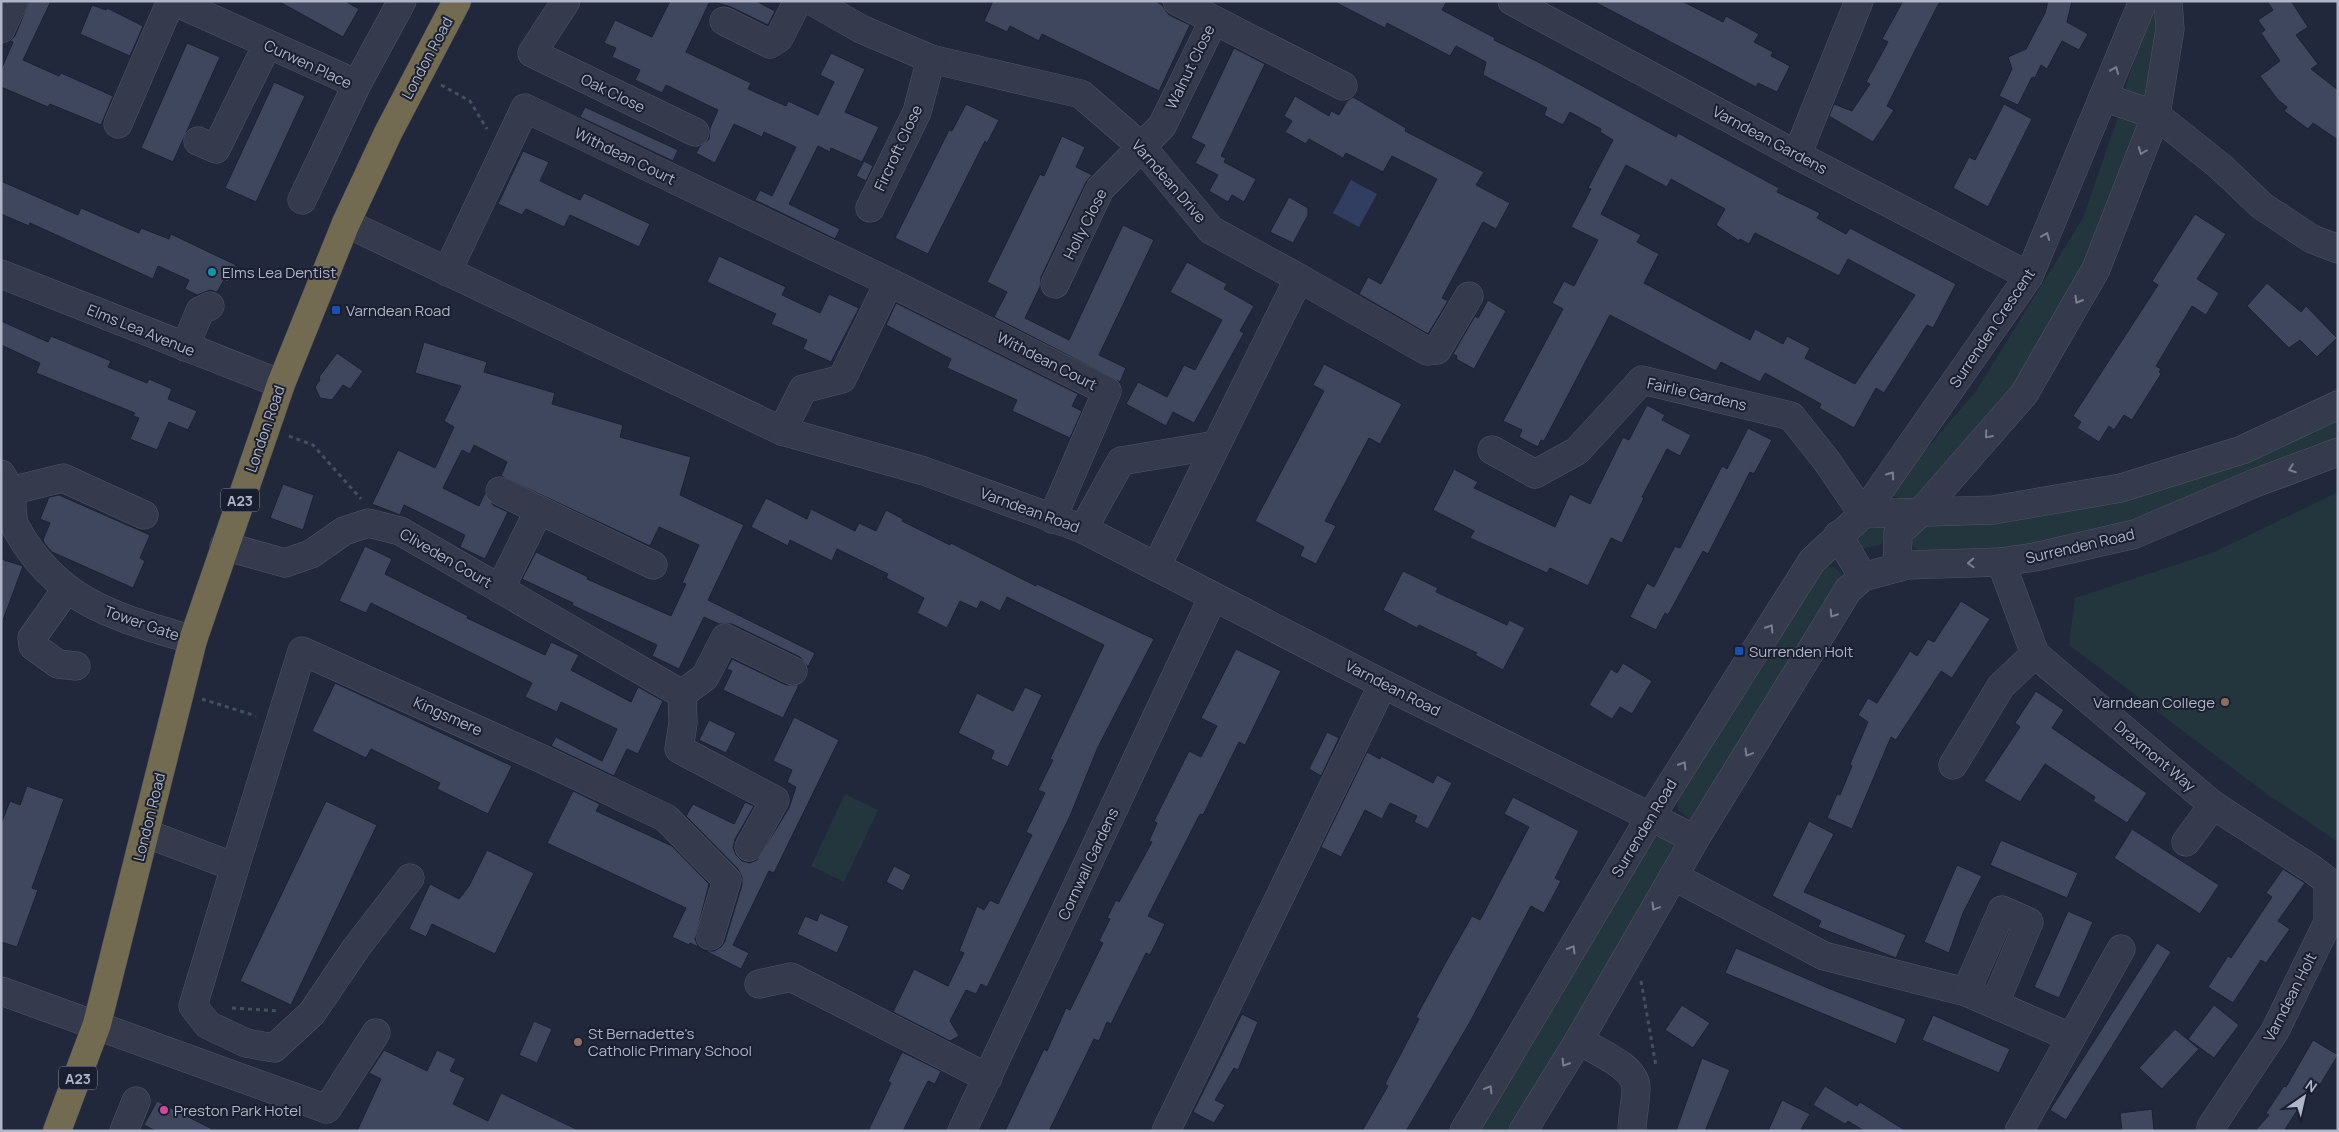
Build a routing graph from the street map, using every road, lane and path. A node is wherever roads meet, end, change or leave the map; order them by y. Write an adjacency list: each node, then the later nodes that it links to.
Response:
1 (14, 1): 15 (street)
2 (172, 1): 16 (street, Curwen Place); 23 (street)
3 (402, 1): 18 (street)
4 (457, 1): 31 (highway, London Road / A23)
5 (566, 1): 24 (street, Oak Close)
6 (798, 1): 14 (street)
7 (812, 1): 17 (street, Varndean Drive)
8 (1177, 1): 13 (street, Walnut Close)
9 (1512, 1): 28 (street, Varndean Gardens)
10 (1860, 1): 28 (street)
11 (2143, 1): 21 (street, Surrenden Crescent, one-way to 11)
12 (2168, 1): 22 (street)
13 (1214, 20): 19 (street); 27 (street, Walnut Close)
14 (724, 22)
15 (1, 29)
16 (267, 45): 18 (street, Curwen Place); 25 (street)
17 (931, 59): 27 (street, Varndean Drive); 30 (street, Fircroft Close)
18 (357, 84): 29 (street, Curwen Place)
19 (1343, 86)
20 (447, 89): 26 (path)
21 (2103, 97): 22 (street); 35 (street, Surrenden Crescent, one-way to 21)
22 (2156, 115): 32 (street); 54 (street, one-way to 54)
23 (118, 124)
24 (695, 132)
25 (198, 141)
26 (509, 142): 33 (street, Withdean Court); 37 (street, Withdean Court)
27 (1142, 147): 36 (street, Varndean Drive); 38 (street, Holly Close)
28 (1797, 155): 35 (street, Varndean Gardens)
29 (302, 200)
30 (870, 208)
31 (346, 223): 33 (street, Varndean Road); 42 (highway, London Road / A23)
32 (2338, 249)
33 (447, 272): 45 (street, Varndean Road)
34 (1, 274): 41 (street, Elms Lea Avenue)
35 (2029, 276): 55 (street, Surrenden Crescent, one-way to 35)
36 (1299, 278): 39 (street, Varndean Drive); 46 (street)
37 (889, 282): 45 (street); 57 (street, Withdean Court)
38 (1054, 284)
39 (1469, 296)
40 (210, 306): 41 (street)
41 (185, 347): 42 (street, Elms Lea Avenue)
42 (281, 384): 44 (highway, London Road / A23)
43 (2338, 405): 48 (street)
44 (266, 428): 58 (path); 62 (highway, London Road / A23)
45 (782, 431): 57 (street, Varndean Road)
46 (1216, 445): 60 (street); 65 (street)
47 (1492, 450): 55 (street, Fairlie Gardens)
48 (2242, 450): 51 (street); 54 (street)
49 (2338, 452): 51 (street, Surrenden Road, one-way to 51)
50 (6, 482): 56 (street, Tower Gate); 59 (street, Tower Gate)
51 (2255, 483): 63 (street, Surrenden Road)
52 (500, 491): 53 (street)
53 (539, 510): 64 (street); 68 (street, Cliveden Court)
54 (1920, 513): 55 (street); 66 (street)
55 (1863, 514): 61 (street, Surrenden Road)
56 (144, 515)
57 (1052, 520): 60 (street, Varndean Road)
58 (368, 523): 62 (street); 68 (street, Cliveden Court)
59 (8, 526): 69 (street, Tower Gate)
60 (1083, 529): 65 (street, Varndean Road)
61 (1838, 535): 67 (street); 81 (street, Surrenden Road, one-way to 61)
62 (224, 546): 71 (highway, London Road / A23)
63 (2001, 562): 66 (street, Surrenden Road, one-way to 66); 72 (street)
64 (653, 565)
65 (1156, 567): 70 (street, Varndean Road)
66 (1897, 568): 67 (street, Surrenden Road)
67 (1863, 577): 83 (street, Surrenden Road, one-way to 83)
68 (500, 589): 77 (street, Cliveden Court)
69 (66, 590): 71 (street, Tower Gate); 73 (street)
70 (1213, 597): 75 (street, Varndean Road); 104 (street, Cornwall Gardens)
71 (193, 640): 76 (highway, London Road / A23)
72 (2034, 654): 79 (street); 80 (street, Draxmont Way)
73 (76, 666)
74 (793, 671): 77 (street)
75 (1383, 684): 81 (street, Varndean Road); 110 (street)
76 (179, 692): 78 (path); 82 (highway, London Road / A23)
77 (682, 694): 85 (street)
78 (280, 724): 86 (street, Kingsmere); 90 (street, Kingsmere)
79 (1953, 765)
80 (2213, 805): 84 (street); 89 (street, Draxmont Way)
81 (1651, 816): 83 (street, Varndean Road); 111 (street, Surrenden Road, one-way to 81)
82 (145, 832): 86 (street); 99 (highway, London Road / A23)
83 (1696, 839): 87 (street, Surrenden Road)
84 (2186, 842)
85 (749, 847)
86 (235, 867): 97 (street, Kingsmere)
87 (1673, 876): 95 (street); 102 (street, Surrenden Road, one-way to 102)
88 (410, 878): 98 (street)
89 (2333, 886): 106 (street, Varndean Holt)
90 (710, 936)
91 (2121, 949): 101 (street)
92 (1641, 980): 103 (path)
93 (759, 984): 104 (street)
94 (1, 991): 99 (street)
95 (1966, 992): 96 (street); 96 (street)
96 (1995, 1003): 101 (street)
97 (193, 1006): 98 (path); 98 (street)
98 (312, 1013)
99 (96, 1024): 100 (street); 107 (highway, A23)
100 (376, 1032)
101 (2061, 1034): 114 (street)
102 (1579, 1040): 112 (street, Surrenden Road, one-way to 112); 113 (street)
103 (1658, 1074)
104 (988, 1078): 109 (street, Cornwall Gardens)
105 (136, 1100): 108 (street)
106 (2211, 1127)
107 (57, 1131)
108 (124, 1131)
109 (962, 1131)
110 (1166, 1131)
111 (1464, 1131)
112 (1523, 1131)
113 (1632, 1131)
114 (2019, 1131)

